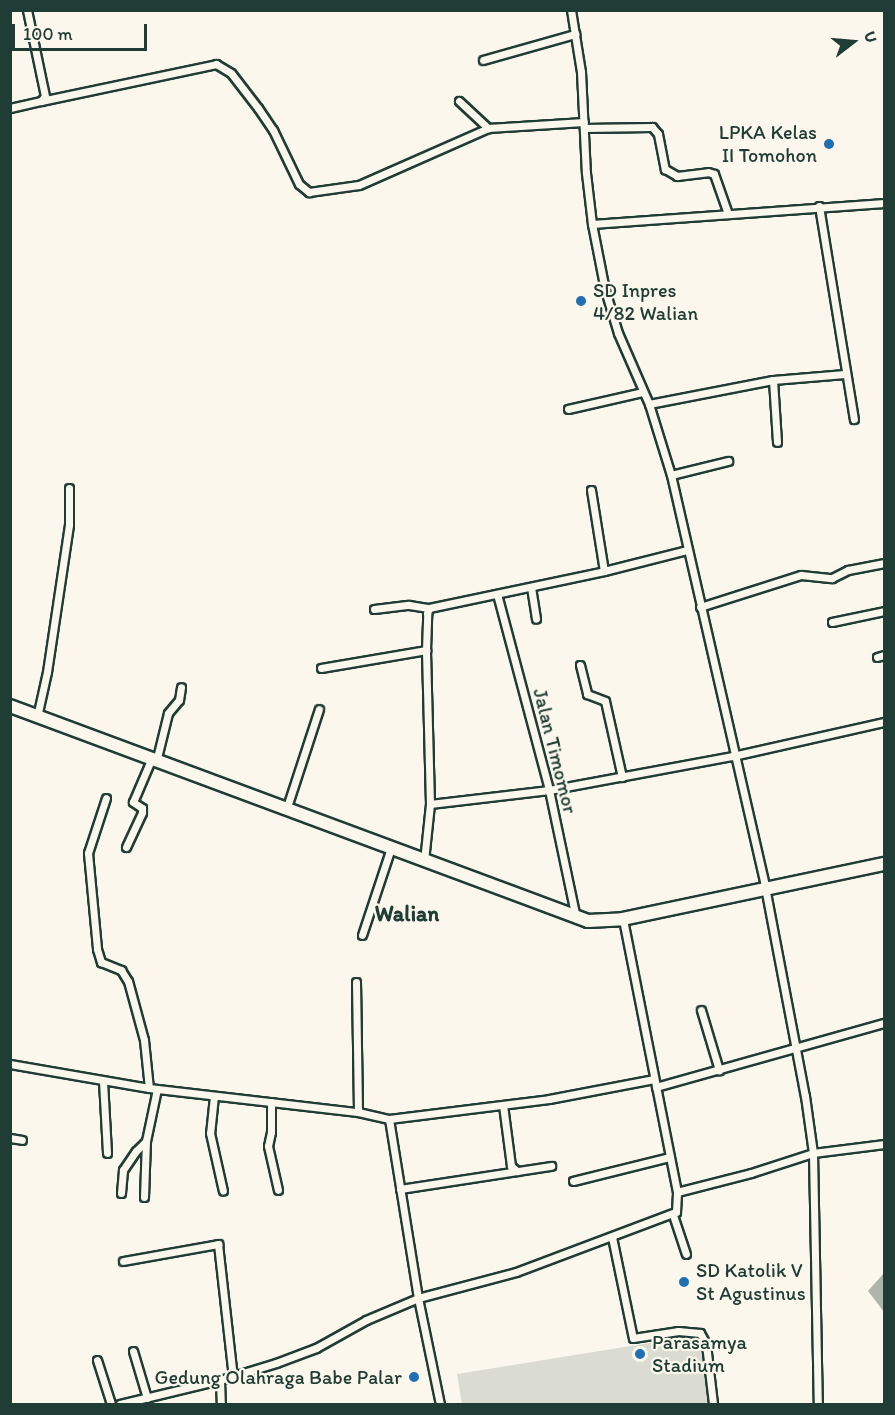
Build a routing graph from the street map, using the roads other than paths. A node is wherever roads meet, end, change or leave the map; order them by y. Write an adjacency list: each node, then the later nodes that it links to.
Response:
1 (27, 10): 5 (street)
2 (571, 10): 3 (street)
3 (575, 34): 4 (street); 8 (street)
4 (483, 60)
5 (41, 101): 7 (street); 9 (street)
6 (459, 101): 9 (street)
7 (10, 108)
8 (584, 125): 9 (street); 12 (street); 13 (street)
9 (488, 128)
10 (885, 202): 11 (street)
11 (819, 206): 12 (street); 14 (street)
12 (728, 214): 13 (street)
13 (592, 224): 16 (street)
14 (845, 374): 15 (street); 19 (street)
15 (773, 380): 17 (street); 20 (street)
16 (643, 392): 17 (street); 18 (street)
17 (649, 404): 22 (street)
18 (568, 409)
19 (854, 419)
20 (777, 442)
21 (728, 461): 22 (street)
22 (670, 475): 25 (street)
23 (69, 488): 42 (street)
24 (591, 490): 27 (street)
25 (687, 550): 27 (street); 30 (street)
26 (885, 563): 30 (street)
27 (604, 571): 28 (street)
28 (531, 587): 29 (street); 34 (street)
29 (496, 594): 31 (street); 47 (street, Jalan Timomor)
30 (700, 607): 44 (street)
31 (429, 608): 32 (street); 36 (street)
32 (374, 609)
33 (885, 611): 35 (street)
34 (536, 619)
35 (832, 622)
36 (426, 650): 38 (street); 49 (street)
37 (580, 664): 46 (street)
38 (321, 668)
39 (181, 687): 45 (street)
40 (10, 706): 42 (highway)
41 (319, 709): 50 (street)
42 (37, 717): 45 (highway)
43 (885, 722): 44 (street)
44 (733, 756): 46 (street); 55 (street)
45 (154, 761): 50 (highway); 51 (street)
46 (622, 777): 47 (street)
47 (549, 790): 49 (street); 56 (street, Jalan Timomor)
48 (106, 798): 68 (street)
49 (430, 804): 53 (street)
50 (286, 810): 52 (highway)
51 (126, 847)
52 (391, 848): 53 (highway); 58 (street)
53 (424, 861): 56 (highway)
54 (885, 864): 55 (highway)
55 (765, 887): 57 (highway); 62 (street)
56 (576, 918): 57 (highway)
57 (623, 919): 65 (street)
58 (362, 935)
59 (356, 982): 73 (street)
60 (702, 1010): 64 (street)
61 (885, 1023): 62 (street)
62 (795, 1048): 64 (street); 80 (street)
63 (10, 1064): 66 (street)
64 (719, 1070): 67 (street)
65 (654, 1079): 67 (street); 72 (street)
66 (103, 1081): 68 (street); 79 (street)
67 (656, 1087): 81 (street)
68 (149, 1088): 69 (street)
69 (157, 1089): 70 (street); 77 (street)
70 (214, 1096): 71 (street); 87 (street)
71 (271, 1102): 73 (street); 86 (street)
72 (503, 1105): 74 (street); 83 (street)
73 (358, 1112): 74 (street)
74 (389, 1119): 85 (street)
75 (10, 1138): 76 (street)
76 (22, 1140)
77 (146, 1141): 89 (street); 90 (street)
78 (885, 1144): 80 (street)
79 (106, 1153)
80 (813, 1153): 88 (street); 106 (street)
81 (670, 1157): 84 (street); 88 (street)
82 (551, 1166): 83 (street)
83 (518, 1171): 85 (street)
84 (573, 1181)
85 (400, 1189): 95 (street)
86 (278, 1190)
87 (222, 1191)
88 (677, 1192): 91 (street)
89 (121, 1193)
90 (144, 1197)
91 (673, 1215): 92 (street); 93 (street)
92 (612, 1237): 95 (street); 105 (street)
93 (686, 1254)
94 (123, 1261): 98 (street)
95 (418, 1298): 98 (street); 104 (street)
96 (133, 1351): 100 (street)
97 (97, 1360): 101 (street)
98 (233, 1377): 99 (street)
99 (219, 1380): 100 (street); 103 (street)
100 (147, 1398): 102 (street)
101 (111, 1404)
102 (120, 1404)
103 (221, 1404)
104 (440, 1404)
105 (713, 1404)
106 (818, 1404)

